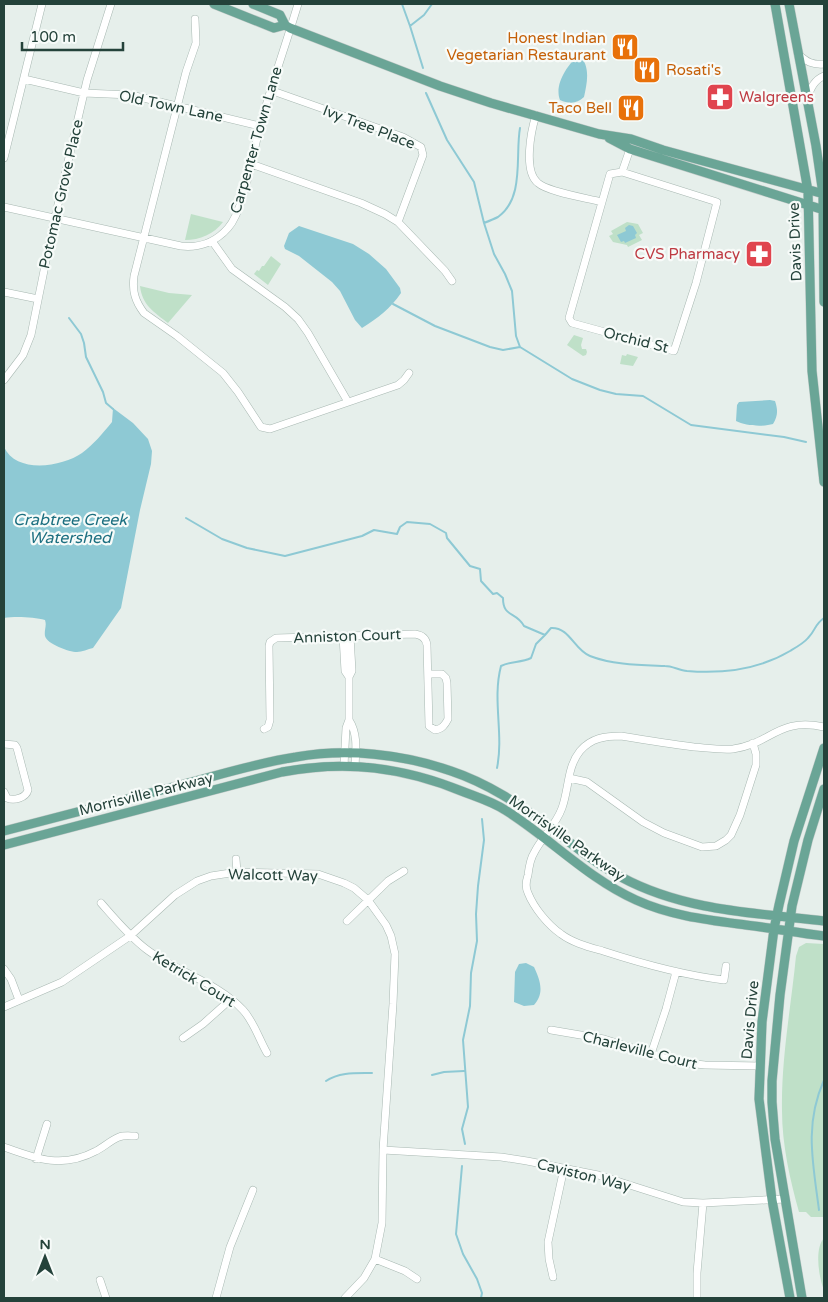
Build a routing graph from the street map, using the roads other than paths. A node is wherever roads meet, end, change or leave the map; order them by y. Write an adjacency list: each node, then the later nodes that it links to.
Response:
1 (42, 4): 13 (street)
2 (111, 4): 15 (street, Potomac Grove Place)
3 (214, 4): 9 (main road)
4 (253, 4): 9 (main road)
5 (298, 4): 9 (street, Carpenter Town Lane)
6 (774, 4): 25 (main road, Davis Drive)
7 (789, 4): 10 (main road, Davis Drive)
8 (195, 19): 17 (street)
9 (288, 27): 14 (street, Carpenter Town Lane); 18 (main road)
10 (798, 54): 11 (street); 16 (main road, Davis Drive)
11 (824, 64)
12 (824, 76): 16 (street)
13 (24, 79): 15 (street, Old Town Lane); 22 (street)
14 (270, 90): 19 (street, Carpenter Town Lane); 32 (street, Ivy Tree Place)
15 (84, 93): 17 (street, Old Town Lane); 31 (street, Potomac Grove Place)
16 (807, 98): 26 (main road, Davis Drive)
17 (177, 106): 19 (street, Old Town Lane); 33 (street)
18 (536, 115): 20 (main road); 27 (street)
19 (260, 126): 23 (street, Carpenter Town Lane)
20 (599, 134): 21 (main road); 25 (main road)
21 (630, 149): 24 (street, Orchid St); 28 (main road)
22 (4, 158)
23 (251, 164): 32 (street); 34 (street, Carpenter Town Lane)
24 (622, 172): 27 (street, Orchid St); 27 (street, Orchid St)
25 (808, 191): 26 (main road); 28 (main road, Davis Drive)
26 (823, 194): 30 (main road, Davis Drive)
27 (602, 202)
28 (809, 205): 30 (main road); 42 (main road, Davis Drive)
29 (4, 207): 31 (street, Carpenter Town Lane)
30 (824, 210): 38 (main road, Davis Drive)
31 (55, 218): 33 (street, Carpenter Town Lane); 37 (street, Potomac Grove Place)
32 (398, 222): 35 (street)
33 (144, 239): 34 (street, Carpenter Town Lane); 41 (street)
34 (212, 241): 41 (street)
35 (452, 281)
36 (4, 292): 37 (street)
37 (38, 299): 40 (street, Potomac Grove Place)
38 (824, 302)
39 (409, 373): 41 (street)
40 (4, 380)
41 (348, 402)
42 (824, 482)
43 (347, 636): 44 (street, Anniston Court); 45 (street); 47 (street, Anniston Court)
44 (428, 674): 44 (street)
45 (349, 720): 51 (street); 52 (street)
46 (824, 727): 48 (street)
47 (264, 729)
48 (753, 743): 55 (street); 55 (street)
49 (4, 744): 57 (street)
50 (824, 748): 67 (main road, Davis Drive)
51 (345, 753): 52 (main road, Morrisville Parkway); 53 (street); 59 (main road, Morrisville Parkway)
52 (356, 753): 54 (street); 58 (main road, Morrisville Parkway)
53 (344, 766): 54 (main road, Morrisville Parkway); 61 (main road, Morrisville Parkway)
54 (355, 766): 60 (main road, Morrisville Parkway)
55 (569, 778): 58 (street)
56 (824, 789): 68 (main road, Davis Drive)
57 (4, 792)
58 (551, 828): 60 (street); 67 (main road, Morrisville Parkway)
59 (4, 831)
60 (543, 838): 71 (main road, Morrisville Parkway); 77 (street)
61 (4, 845)
62 (236, 859): 64 (street)
63 (404, 871): 65 (street)
64 (237, 872): 65 (street, Walcott Way); 73 (street, Walcott Way)
65 (368, 900): 69 (street); 89 (street, Walcott Way)
66 (101, 903): 73 (street, Ketrick Court)
67 (777, 916): 68 (main road, Morrisville Parkway); 71 (main road, Davis Drive)
68 (790, 918): 70 (main road, Morrisville Parkway); 72 (main road, Davis Drive)
69 (347, 921)
70 (824, 921)
71 (774, 929): 72 (main road, Morrisville Parkway); 85 (main road, Davis Drive)
72 (788, 932): 74 (main road, Morrisville Parkway); 93 (main road, Davis Drive)
73 (130, 936): 78 (street, Ketrick Court); 79 (street, Walcott Way)
74 (824, 936)
75 (726, 966): 77 (street)
76 (4, 969): 79 (street)
77 (676, 972): 84 (street)
78 (230, 999): 82 (street); 83 (street, Ketrick Court)
79 (19, 1000): 80 (street, Walcott Way)
80 (4, 1007)
81 (551, 1030): 84 (street, Charleville Court)
82 (183, 1038)
83 (267, 1053)
84 (651, 1054): 85 (street, Charleville Court)
85 (760, 1066): 94 (main road, Davis Drive)
86 (47, 1124): 90 (street)
87 (135, 1136): 90 (street)
88 (4, 1147): 90 (street)
89 (382, 1150): 91 (street, Caviston Way); 96 (street, Walcott Way)
90 (36, 1159)
91 (564, 1168): 95 (street, Caviston Way); 97 (street)
92 (253, 1190): 101 (street)
93 (785, 1199): 94 (street, Caviston Way); 105 (main road, Davis Drive)
94 (772, 1200): 95 (street, Caviston Way); 104 (main road, Davis Drive)
95 (703, 1203): 103 (street)
96 (375, 1259): 98 (street); 102 (street, Walcott Way)
97 (554, 1277)
98 (417, 1279)
99 (100, 1280): 100 (street)
100 (106, 1298)
101 (216, 1298)
102 (345, 1298)
103 (698, 1298)
104 (790, 1298)
105 (802, 1298)

